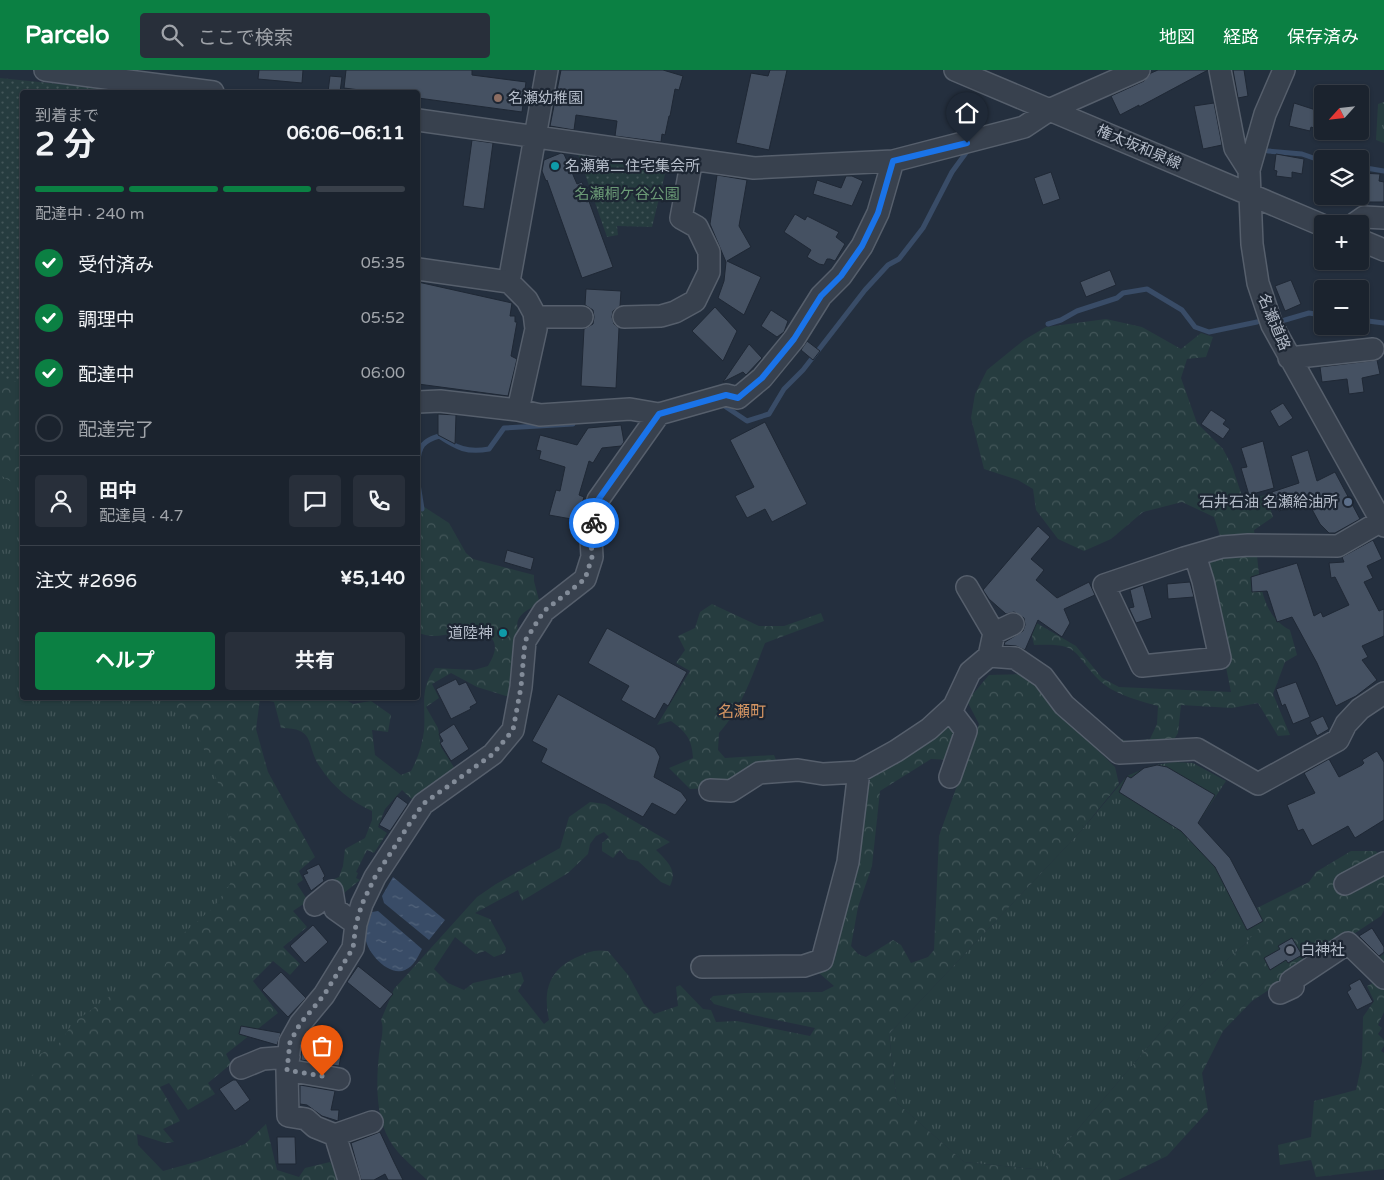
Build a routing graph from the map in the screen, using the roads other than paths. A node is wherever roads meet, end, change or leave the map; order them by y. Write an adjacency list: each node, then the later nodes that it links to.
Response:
1 (45, 70): 8 (street)
2 (547, 70): 12 (street)
3 (955, 70): 7 (street, 権太坂和泉線)
4 (1139, 70): 10 (street)
5 (1220, 70): 15 (street)
6 (1284, 70): 15 (street, 名瀬道路)
7 (999, 78): 10 (street, 権太坂和泉線)
8 (151, 88): 9 (street)
9 (182, 90)
10 (1051, 109): 14 (street); 16 (street, 権太坂和泉線)
11 (420, 120): 12 (street)
12 (536, 136): 13 (street); 23 (street)
13 (692, 159): 14 (street); 26 (street)
14 (893, 161): 31 (street)
15 (1249, 170): 16 (street, 名瀬道路)
16 (1250, 195): 19 (street, 権太坂和泉線); 28 (street, 名瀬道路)
17 (1369, 216): 18 (street)
18 (1384, 218)
19 (1314, 222)
20 (1369, 244): 21 (street)
21 (1384, 250)
22 (420, 269): 23 (street)
23 (509, 282): 24 (street)
24 (535, 317): 25 (street); 30 (street)
25 (582, 317)
26 (624, 317)
27 (1373, 349): 28 (street)
28 (1289, 358): 32 (street, 名瀬道路)
29 (420, 402): 30 (street)
30 (518, 410): 31 (street)
31 (659, 414): 46 (street)
32 (1382, 524): 33 (street)
33 (1195, 555): 33 (street)
34 (967, 587): 36 (street)
35 (1013, 624): 36 (street)
36 (994, 632): 37 (street)
37 (989, 656): 38 (street); 39 (street)
38 (1384, 693)
39 (950, 710): 40 (street); 41 (street)
40 (859, 771): 42 (street); 47 (street)
41 (950, 777)
42 (710, 790)
43 (1384, 863): 44 (street)
44 (1345, 884)
45 (315, 905): 46 (street)
46 (356, 924): 50 (street)
47 (702, 967)
48 (1384, 978): 49 (street)
49 (1280, 993)
50 (288, 1063): 51 (street); 52 (street); 54 (street)
51 (241, 1068)
52 (339, 1079)
53 (372, 1122): 54 (street)
54 (334, 1135): 55 (street)
55 (349, 1180)

